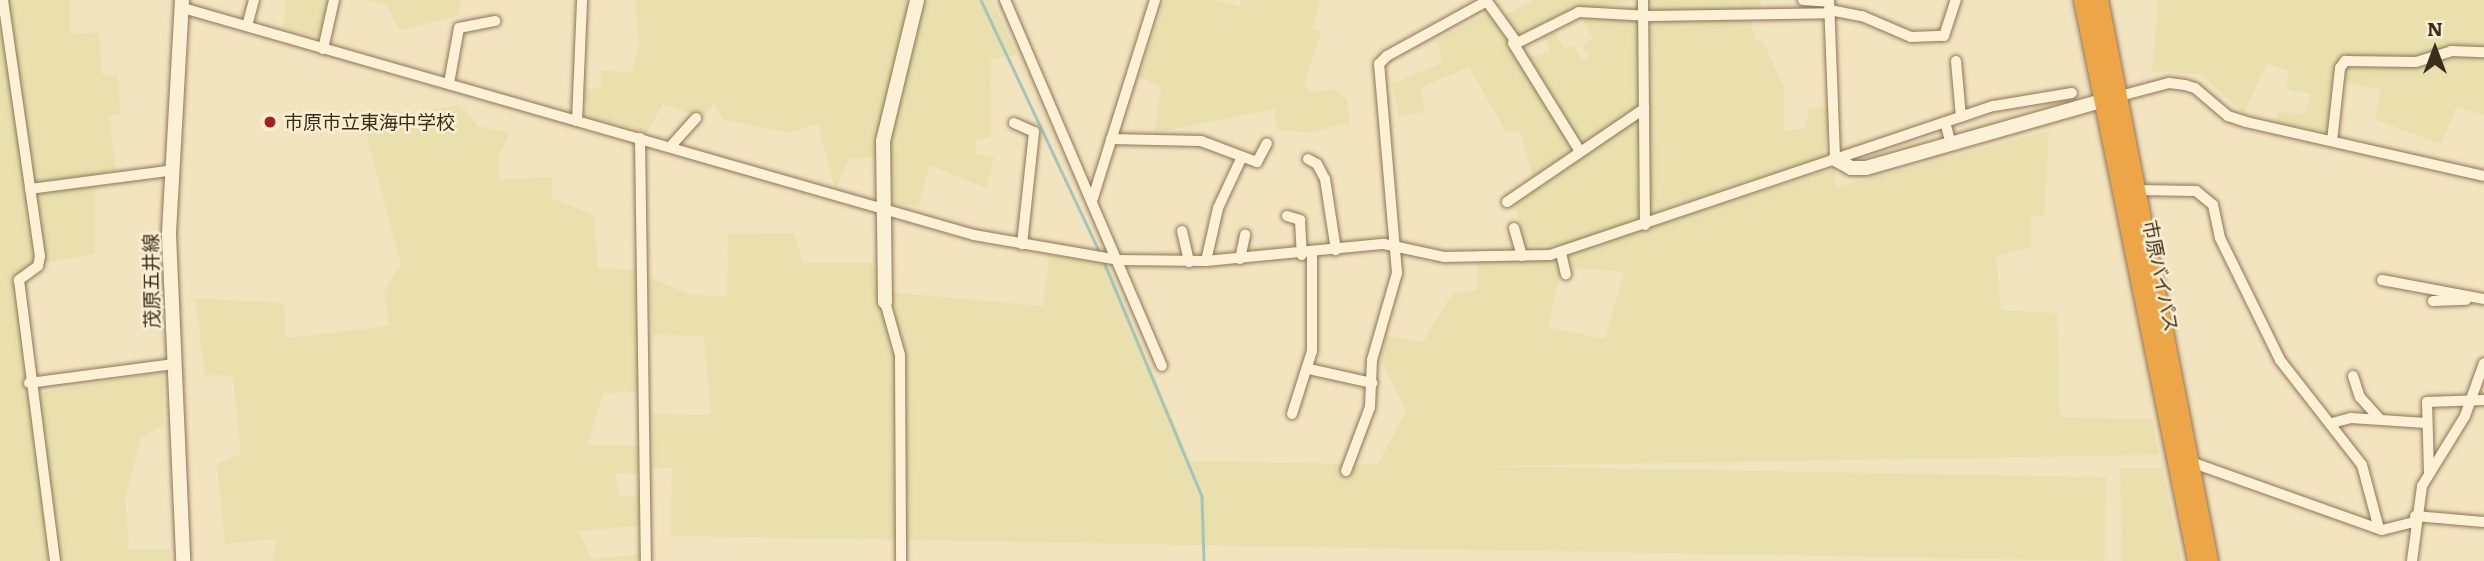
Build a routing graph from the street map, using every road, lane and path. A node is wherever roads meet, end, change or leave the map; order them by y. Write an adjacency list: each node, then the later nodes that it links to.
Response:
1 (3, 0): 44 (street)
2 (254, 0): 18 (street)
3 (334, 0): 20 (street)
4 (582, 0): 29 (street)
5 (917, 0): 48 (street)
6 (1005, 0): 46 (street)
7 (1155, 0): 33 (street)
8 (1486, 0): 19 (street); 55 (street)
9 (1643, 0): 16 (street)
10 (1803, 0): 15 (street)
11 (1956, 0): 15 (street)
12 (2083, 0): 25 (highway, 市原バイパス)
13 (2099, 0): 25 (highway, 市原バイパス)
14 (183, 4): 18 (street); 42 (street, 茂原五井線)
15 (1830, 6): 16 (street); 41 (street)
16 (1643, 12): 19 (street); 26 (street)
17 (495, 21): 23 (street)
18 (247, 26): 20 (street)
19 (1513, 43): 38 (street)
20 (323, 49): 23 (street)
21 (2484, 52): 34 (street)
22 (1956, 61): 27 (street)
23 (449, 83): 29 (street)
24 (2072, 93): 27 (street)
25 (2112, 98): 34 (street); 36 (street); 45 (highway, 市原バイパス); 81 (highway, 市原バイパス)
26 (1644, 109): 38 (street); 50 (street)
27 (1961, 117): 30 (street)
28 (696, 118): 37 (street)
29 (577, 121): 32 (street)
30 (1945, 122): 36 (street); 41 (street)
31 (1014, 123): 54 (street)
32 (640, 138): 37 (street); 89 (street)
33 (1111, 139): 39 (street); 46 (street)
34 (2332, 141): 43 (street)
35 (1267, 144): 39 (street)
36 (1951, 144): 41 (street)
37 (670, 147): 48 (street)
38 (1579, 150): 47 (street)
39 (1241, 159): 62 (street)
40 (1308, 159): 56 (street)
41 (1835, 159): 50 (street)
42 (174, 170): 44 (street); 70 (street, 茂原五井線)
43 (2484, 176)
44 (30, 189): 74 (street)
45 (2137, 190): 79 (street); 81 (highway, 市原バイパス)
46 (1091, 202): 61 (street)
47 (1507, 202)
48 (883, 208): 54 (street); 68 (street)
49 (1287, 216): 58 (street)
50 (1644, 225): 57 (street)
51 (1514, 228): 59 (street)
52 (1182, 231): 63 (street)
53 (1245, 235): 60 (street)
54 (1022, 244): 61 (street)
55 (1397, 246): 56 (street); 59 (street); 75 (street)
56 (1336, 250): 58 (street)
57 (1561, 253): 59 (street); 64 (street)
58 (1307, 254): 60 (street); 72 (street)
59 (1522, 256)
60 (1240, 259): 62 (street)
61 (1118, 260): 63 (street); 71 (street)
62 (1206, 261): 63 (street)
63 (1189, 262)
64 (1566, 274)
65 (2382, 281): 66 (street)
66 (2480, 298): 67 (street)
67 (2433, 301)
68 (885, 302): 90 (street)
69 (2484, 363): 76 (street)
70 (173, 364): 74 (street); 88 (street, 茂原五井線)
71 (1162, 366)
72 (1309, 369): 75 (street); 77 (street)
73 (2353, 376): 78 (street)
74 (29, 383): 87 (street)
75 (1372, 383): 82 (street)
76 (2479, 399): 80 (street); 83 (street)
77 (1292, 414)
78 (2380, 419): 79 (street); 80 (street)
79 (2332, 423): 86 (street)
80 (2426, 423): 83 (street)
81 (2184, 461): 86 (street); 91 (highway, 市原バイパス); 92 (highway, 市原バイパス)
82 (1346, 471)
83 (2429, 473): 84 (street)
84 (2414, 519): 85 (street); 86 (street); 93 (street)
85 (2484, 522)
86 (2379, 529)
87 (55, 561)
88 (183, 561)
89 (646, 561)
90 (901, 561)
91 (2196, 561)
92 (2209, 561)
93 (2412, 561)

